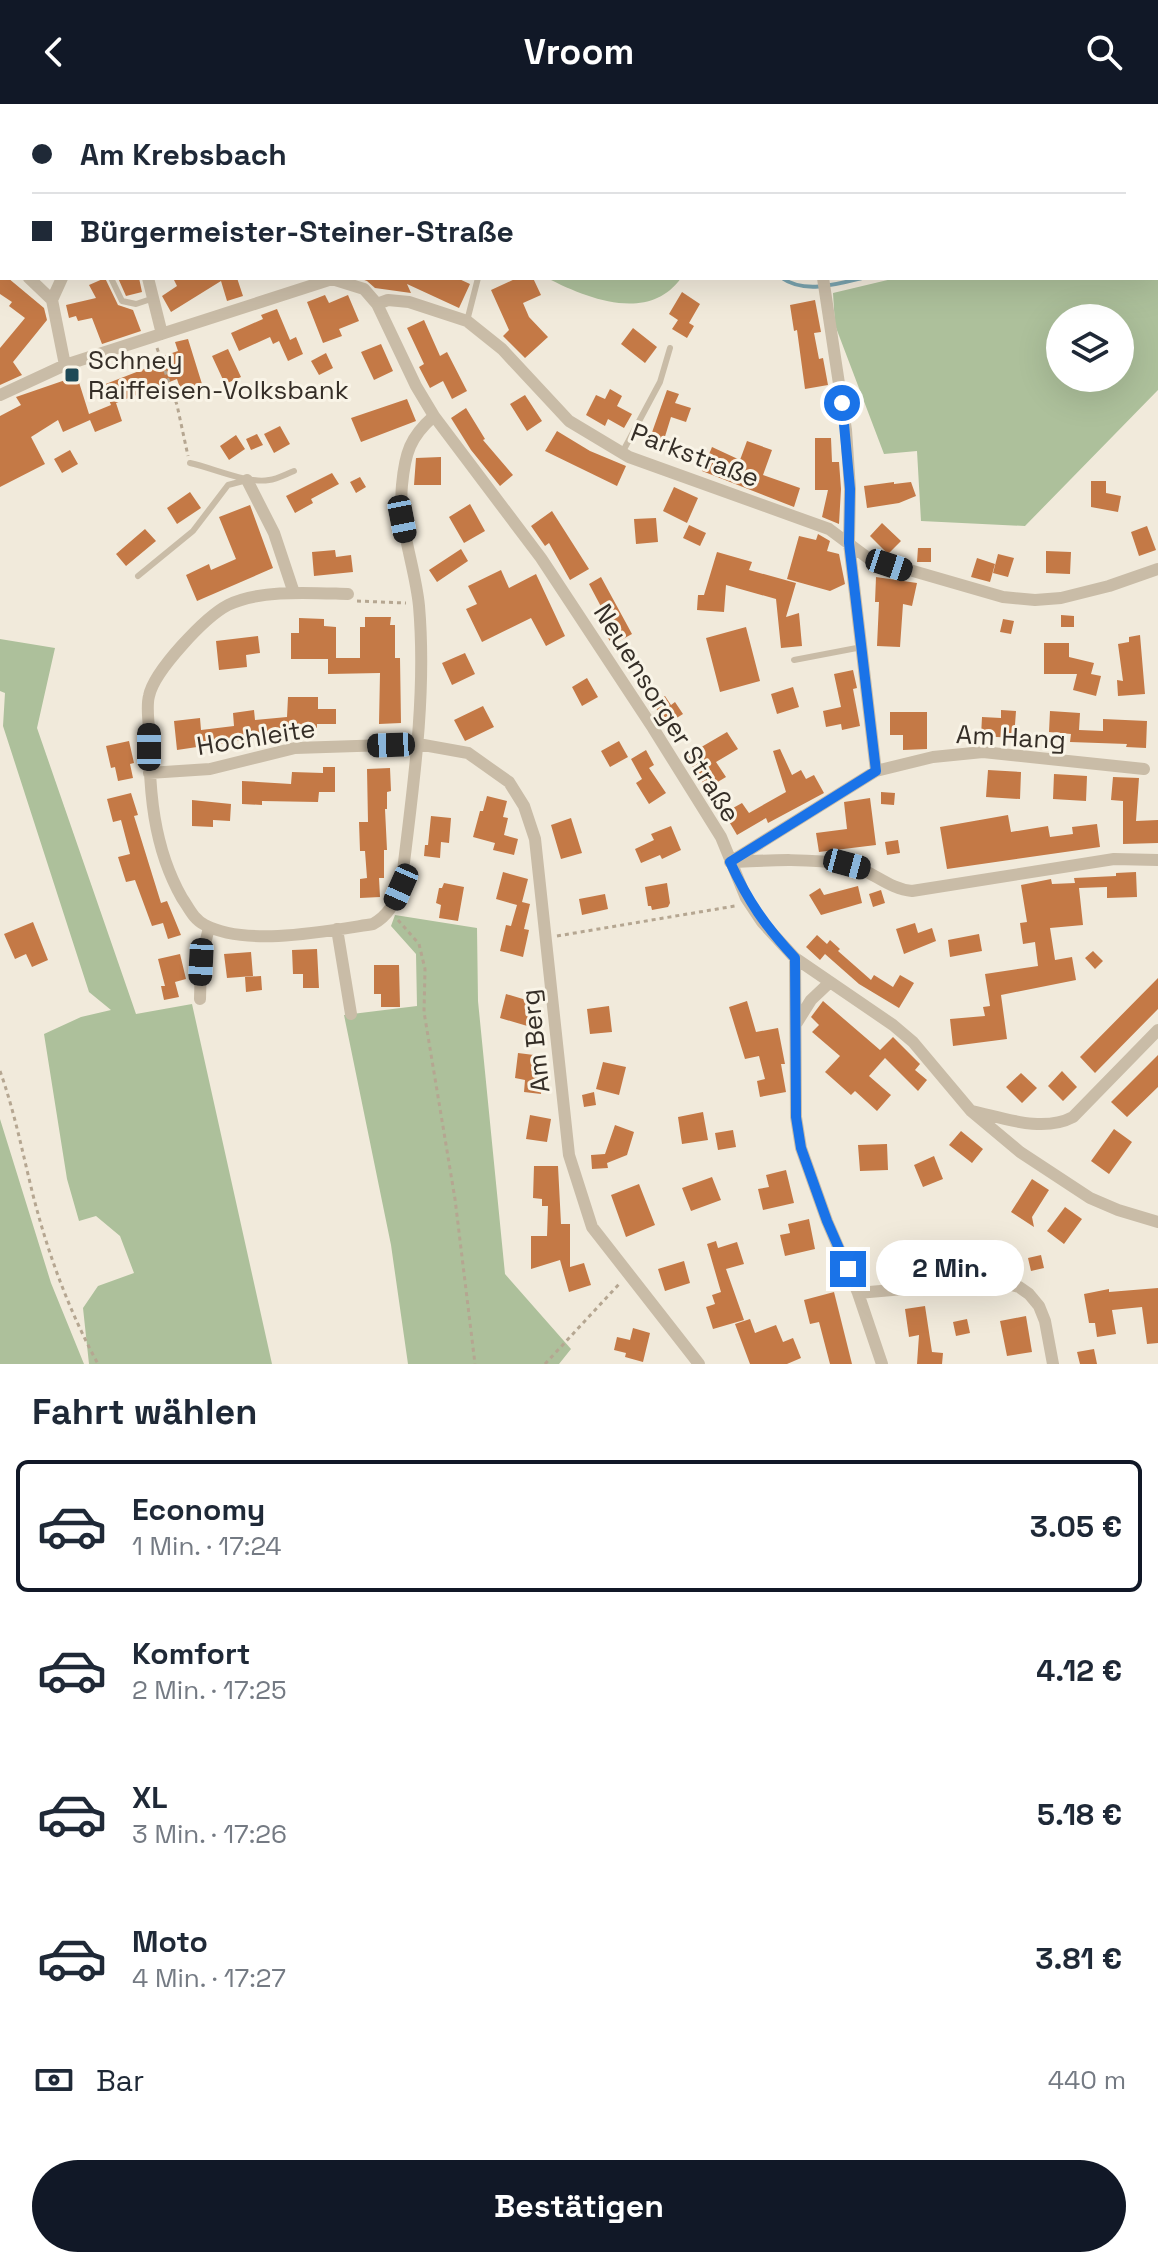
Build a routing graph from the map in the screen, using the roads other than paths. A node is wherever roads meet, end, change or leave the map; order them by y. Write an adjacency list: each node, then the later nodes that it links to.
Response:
1 (31, 280): 10 (street)
2 (61, 280): 10 (street)
3 (112, 280): 9 (lane)
4 (149, 280): 9 (street)
5 (326, 280): 13 (street)
6 (340, 280): 11 (street, Neuensorger Straße)
7 (477, 280): 12 (lane)
8 (823, 280): 22 (street)
9 (154, 298): 13 (street)
10 (52, 300): 15 (street)
11 (377, 304): 12 (street, Parkstraße); 17 (street, Neuensorger Straße)
12 (467, 321): 18 (street, Parkstraße)
13 (162, 334): 15 (street)
14 (670, 348): 18 (lane)
15 (65, 365): 16 (street)
16 (0, 395)
17 (434, 416): 29 (street); 34 (street, Neuensorger Straße)
18 (622, 453): 22 (street, Parkstraße)
19 (190, 463): 21 (lane)
20 (294, 471): 21 (lane)
21 (247, 480): 24 (lane); 25 (street)
22 (849, 543): 23 (street, Parkstraße); 27 (street)
23 (1158, 569)
24 (138, 576)
25 (294, 593): 26 (street); 32 (street)
26 (348, 594)
27 (862, 647): 28 (lane); 31 (street)
28 (794, 660)
29 (418, 744): 32 (street, Hochleite); 36 (street); 46 (street, Am Berg)
30 (1144, 769): 31 (street, Am Hang)
31 (876, 771): 34 (street, Am Hang)
32 (149, 773): 35 (street)
33 (1158, 860): 34 (street)
34 (730, 862): 37 (street, Neuensorger Straße)
35 (209, 927): 36 (street); 39 (street)
36 (337, 929): 40 (street)
37 (795, 958): 38 (street, Neuensorger Straße); 41 (street)
38 (829, 983): 41 (street); 43 (street, Neuensorger Straße)
39 (200, 999)
40 (351, 1014)
41 (796, 1024): 45 (street)
42 (1158, 1030): 43 (street)
43 (971, 1111): 44 (street, Neuensorger Straße)
44 (1158, 1222)
45 (858, 1293): 47 (street); 48 (street)
46 (699, 1364)
47 (882, 1364)
48 (1053, 1364)

